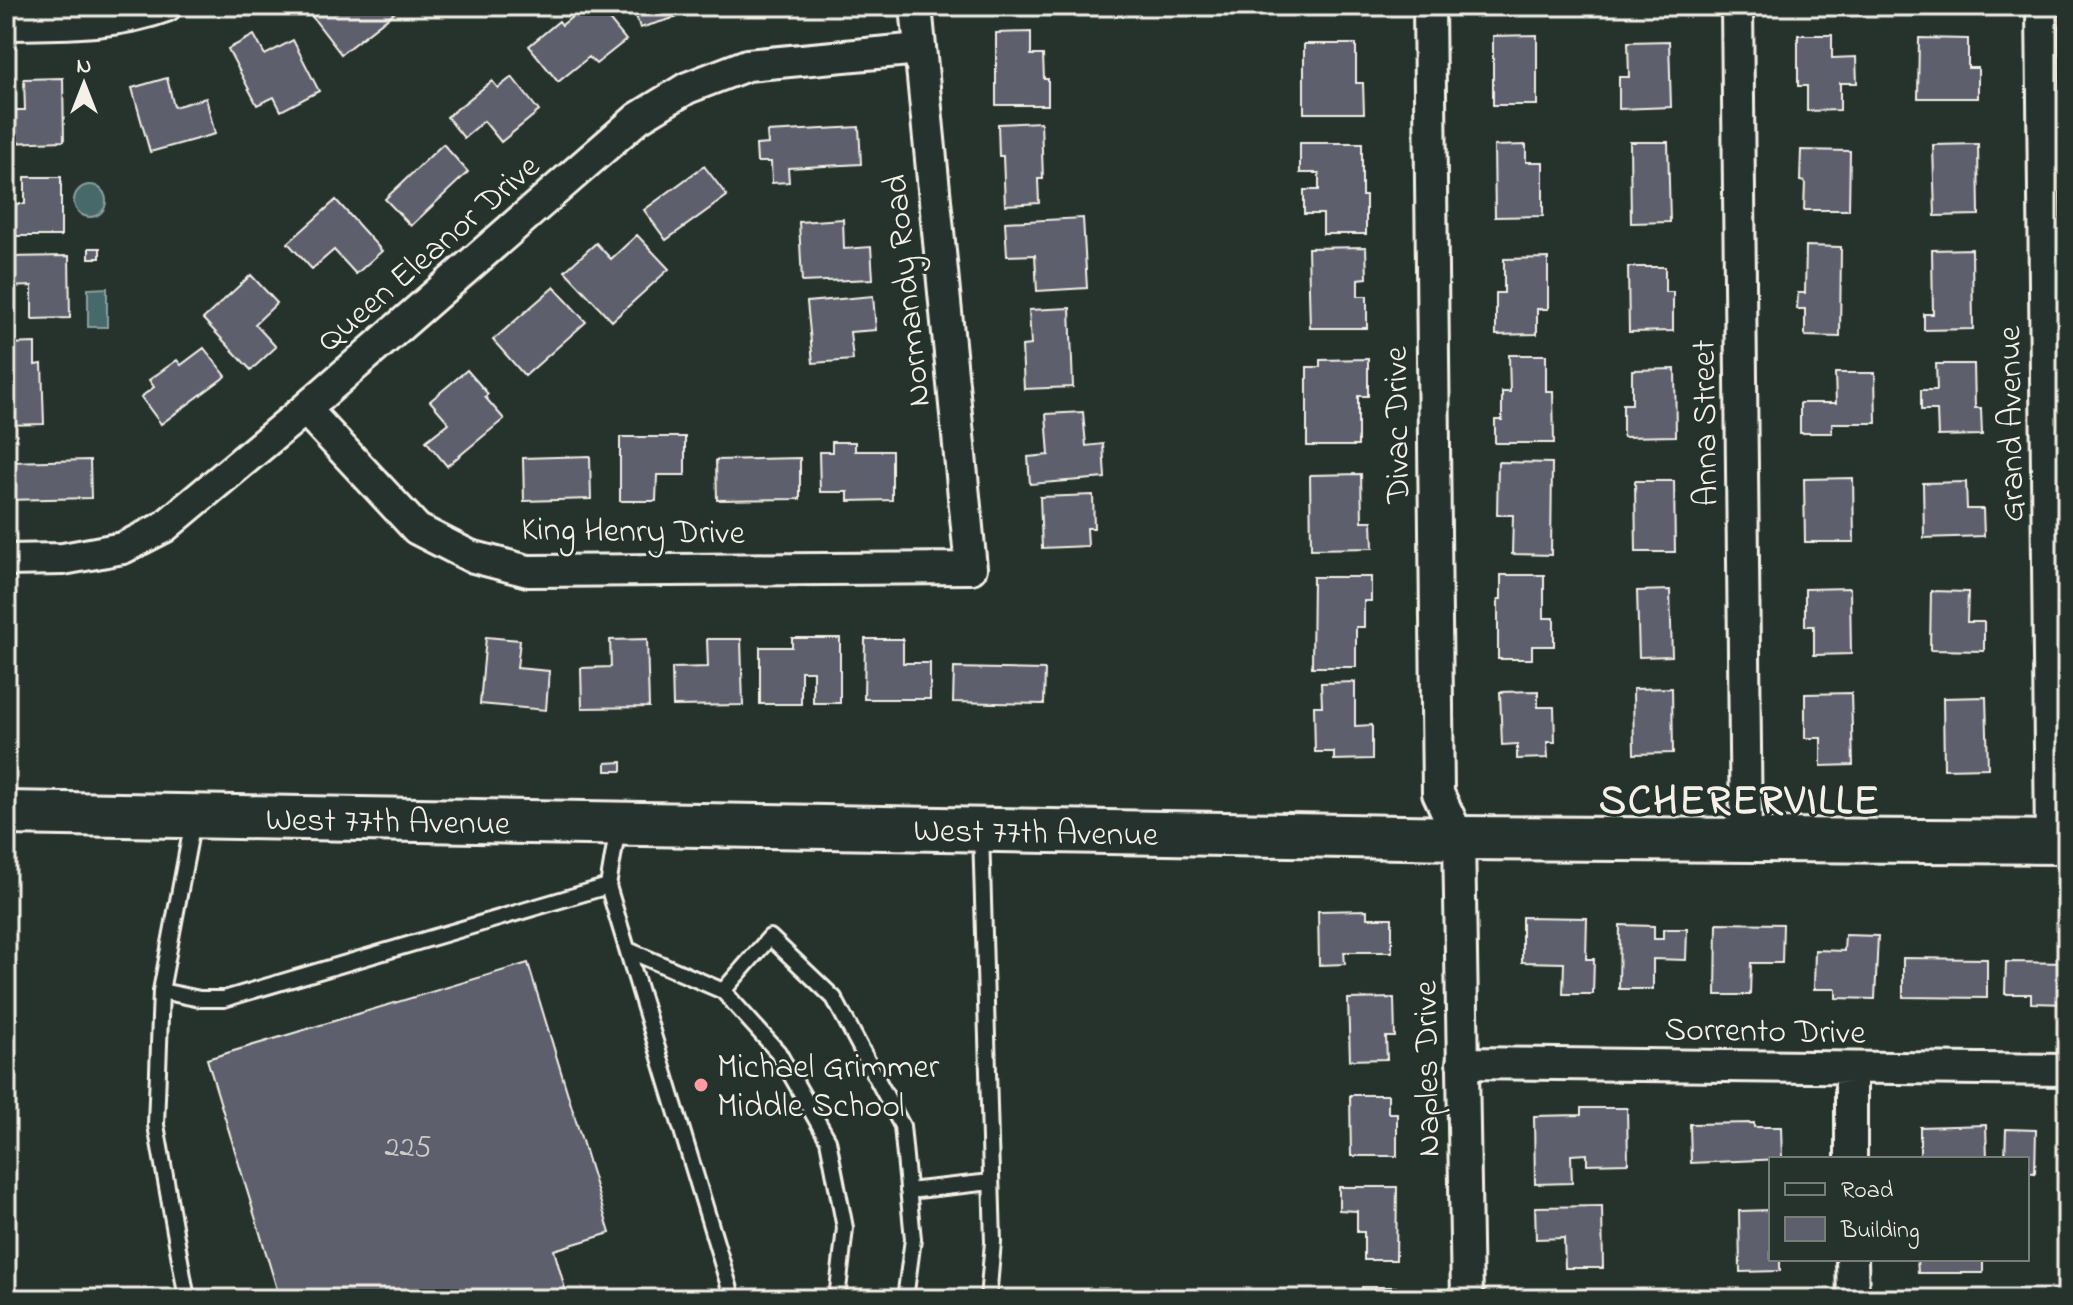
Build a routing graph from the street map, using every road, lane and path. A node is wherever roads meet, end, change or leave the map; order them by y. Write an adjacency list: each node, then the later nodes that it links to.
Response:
1 (166, 6): 6 (street)
2 (916, 6): 7 (street, Normandy Road)
3 (1429, 6): 16 (street, Divac Drive)
4 (1737, 6): 17 (street, Anna Street)
5 (2042, 6): 11 (street, Grand Avenue)
6 (6, 24)
7 (920, 49): 8 (street, Queen Eleanor Drive); 10 (street, Normandy Road)
8 (305, 409): 9 (street, Queen Eleanor Drive); 10 (street, King Henry Drive)
9 (6, 560)
10 (971, 568)
11 (2058, 592): 18 (street, Grand Avenue)
12 (6, 813): 13 (street, West 77th Avenue)
13 (194, 816): 14 (street, West 77th Avenue); 21 (lane)
14 (618, 823): 15 (street, West 77th Avenue); 19 (lane)
15 (981, 829): 16 (street, West 77th Avenue); 27 (lane)
16 (1459, 838): 17 (street, West 77th Avenue); 23 (street, Naples Drive)
17 (1746, 838): 18 (street, West 77th Avenue)
18 (2059, 842)
19 (608, 886): 20 (lane); 21 (lane)
20 (628, 950): 22 (lane); 31 (lane)
21 (161, 991): 30 (lane)
22 (723, 991): 28 (lane); 32 (lane)
23 (1462, 1063): 24 (street, Sorrento Drive); 35 (street, Naples Drive)
24 (1851, 1068): 25 (street, Sorrento Drive); 26 (street)
25 (2067, 1070)
26 (1851, 1157)
27 (991, 1182): 28 (lane); 34 (lane)
28 (908, 1191): 33 (lane)
29 (1852, 1261): 36 (street)
30 (187, 1299)
31 (733, 1299)
32 (837, 1299)
33 (905, 1299)
34 (988, 1299)
35 (1467, 1299)
36 (1853, 1299)

